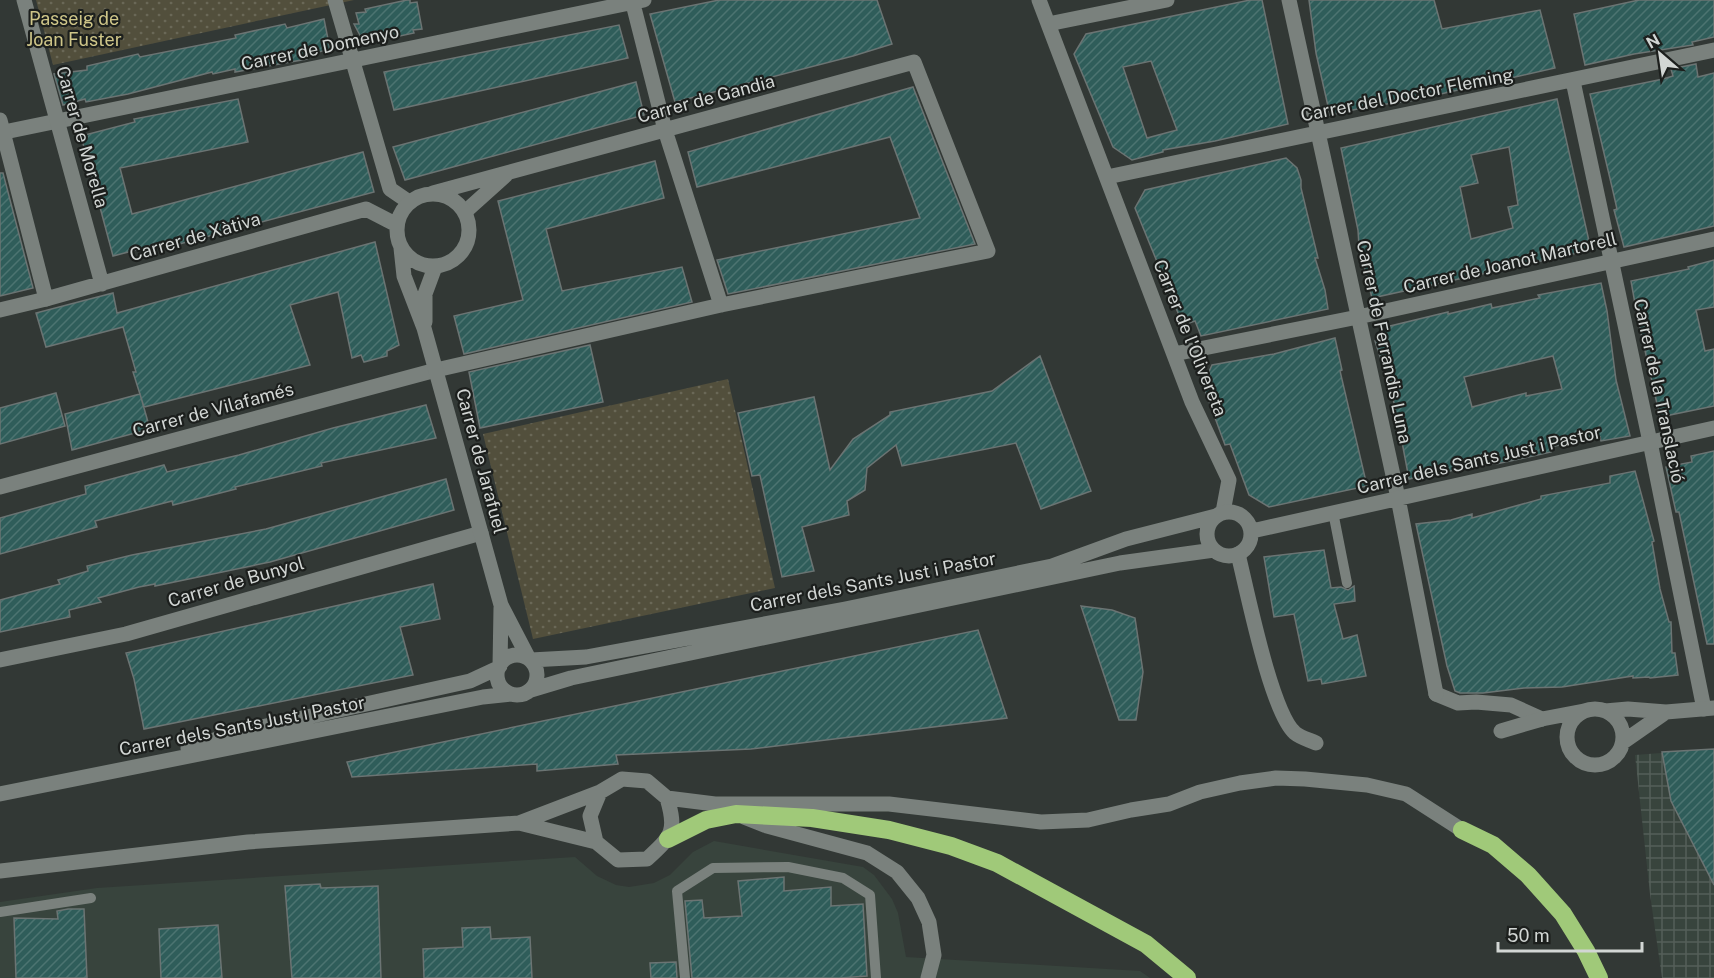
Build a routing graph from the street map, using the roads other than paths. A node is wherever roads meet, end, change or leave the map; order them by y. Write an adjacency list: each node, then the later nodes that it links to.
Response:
1 (24, 0): 11 (street, Carrer de Morella)
2 (335, 0): 9 (street)
3 (1039, 0): 7 (street, Carrer de l'Olivereta)
4 (1167, 0): 7 (street)
5 (1289, 0): 14 (street, Carrer de Ferrandis Luna)
6 (636, 1): 9 (street, Carrer de Domenyo); 13 (street)
7 (1048, 24): 16 (street, Carrer de l'Olivereta)
8 (1714, 50): 10 (street, Carrer del Doctor Fleming)
9 (353, 61): 11 (street, Carrer de Domenyo); 18 (street)
10 (1573, 81): 14 (street, Carrer del Doctor Fleming); 24 (street, Carrer de la Translació)
11 (57, 121): 12 (street, Carrer de Domenyo); 26 (street, Carrer de Morella)
12 (1, 128): 27 (street)
13 (665, 130): 15 (street, Carrer de Gandia); 23 (street, Carrer de Gandia); 28 (street)
14 (1318, 133): 16 (street, Carrer del Doctor Fleming); 30 (street, Carrer de Ferrandis Luna)
15 (509, 172): 17 (street, Carrer de Gandia); 19 (street, Carrer de Gandia)
16 (1107, 177): 32 (street, Carrer de l'Olivereta)
17 (433, 193): 18 (street); 19 (street)
18 (409, 202): 20 (street)
19 (466, 211): 25 (street)
20 (397, 225): 22 (street); 26 (street, Carrer de Xàtiva)
21 (1714, 239): 24 (street, Carrer de Joanot Martorell)
22 (401, 248): 25 (street); 31 (street, Carrer de Jarafuel)
23 (988, 250): 28 (street, Carrer de Vilafamés)
24 (1611, 260): 30 (street, Carrer de Joanot Martorell); 35 (street, Carrer de la Translació)
25 (435, 267): 31 (street, Carrer de Jarafuel)
26 (102, 284): 27 (street, Carrer de Xàtiva)
27 (46, 299): 29 (street, Carrer de Xàtiva)
28 (721, 305): 33 (street, Carrer de Vilafamés)
29 (0, 310)
30 (1358, 316): 32 (street, Carrer de Joanot Martorell); 37 (street, Carrer de Ferrandis Luna)
31 (424, 328): 33 (street, Carrer de Jarafuel)
32 (1174, 354): 39 (street, Carrer de l'Olivereta)
33 (436, 370): 36 (street, Carrer de Vilafamés); 41 (street, Carrer de Jarafuel)
34 (1714, 428): 35 (street, Carrer dels Sants Just i Pastor)
35 (1650, 442): 37 (street, Carrer dels Sants Just i Pastor); 51 (street, Carrer de la Translació)
36 (0, 488)
37 (1398, 498): 38 (street, Carrer dels Sants Just i Pastor); 55 (street, Carrer de Ferrandis Luna)
38 (1333, 512): 40 (street, Carrer dels Sants Just i Pastor); 44 (lane)
39 (1219, 514): 40 (street); 42 (street); 46 (street, Carrer dels Sants Just i Pastor)
40 (1252, 531): 43 (street)
41 (481, 533): 45 (street, Carrer de Jarafuel); 47 (street, Carrer de Bunyol)
42 (1214, 550): 43 (street); 49 (street, Carrer dels Sants Just i Pastor)
43 (1238, 554): 58 (street)
44 (1347, 583)
45 (501, 605): 46 (street, Carrer de Jarafuel); 48 (street, Carrer de Jarafuel)
46 (530, 659): 48 (street); 49 (street)
47 (0, 660)
48 (499, 667): 50 (street); 59 (street, Carrer dels Sants Just i Pastor)
49 (531, 690): 50 (street)
50 (511, 694): 59 (street, Carrer dels Sants Just i Pastor)
51 (1709, 709): 54 (street)
52 (1587, 710): 53 (street); 55 (street); 57 (street)
53 (1605, 711): 54 (street); 57 (street)
54 (1666, 712): 57 (street)
55 (1542, 719): 56 (street)
56 (1501, 731)
57 (1623, 742)
58 (1316, 743)
59 (102, 773): 61 (street)
60 (600, 792): 62 (street); 64 (street); 67 (street)
61 (0, 795)
62 (667, 798): 65 (street); 66 (street)
63 (736, 814): 66 (highway); 73 (street); 74 (highway)
64 (519, 823): 67 (street); 68 (street)
65 (1462, 831): 75 (highway)
66 (668, 839): 67 (street)
67 (596, 842)
68 (0, 871)
69 (91, 898): 70 (lane)
70 (0, 912)
71 (685, 978): 72 (lane)
72 (876, 978)
73 (928, 978)
74 (1186, 978)
75 (1599, 978)

